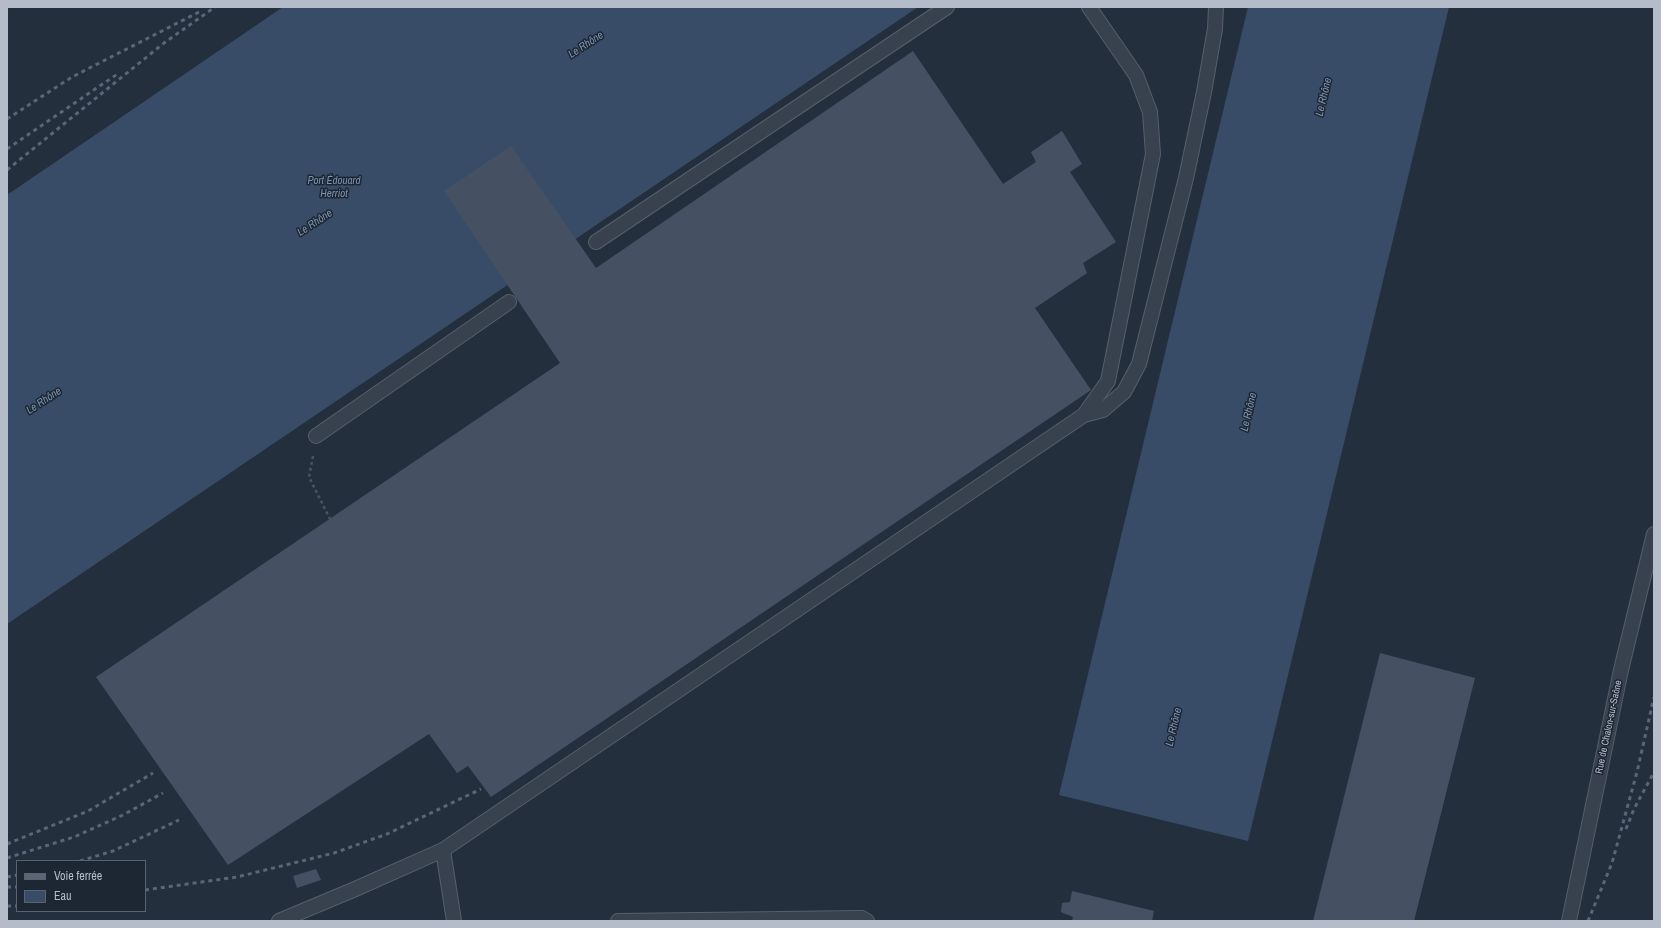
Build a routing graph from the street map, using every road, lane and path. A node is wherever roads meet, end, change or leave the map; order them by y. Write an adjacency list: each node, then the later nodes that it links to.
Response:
1 (947, 7): 4 (lane)
2 (1089, 7): 6 (lane)
3 (1216, 7): 6 (lane)
4 (596, 242)
5 (509, 302): 7 (lane)
6 (1084, 415): 10 (lane)
7 (316, 436): 8 (path)
8 (330, 519)
9 (1654, 534): 15 (lane, Rue de Chalon-sur-Saône)
10 (443, 850): 11 (lane); 12 (lane)
11 (279, 921)
12 (454, 921)
13 (618, 921): 14 (lane)
14 (867, 921)
15 (1569, 921)

